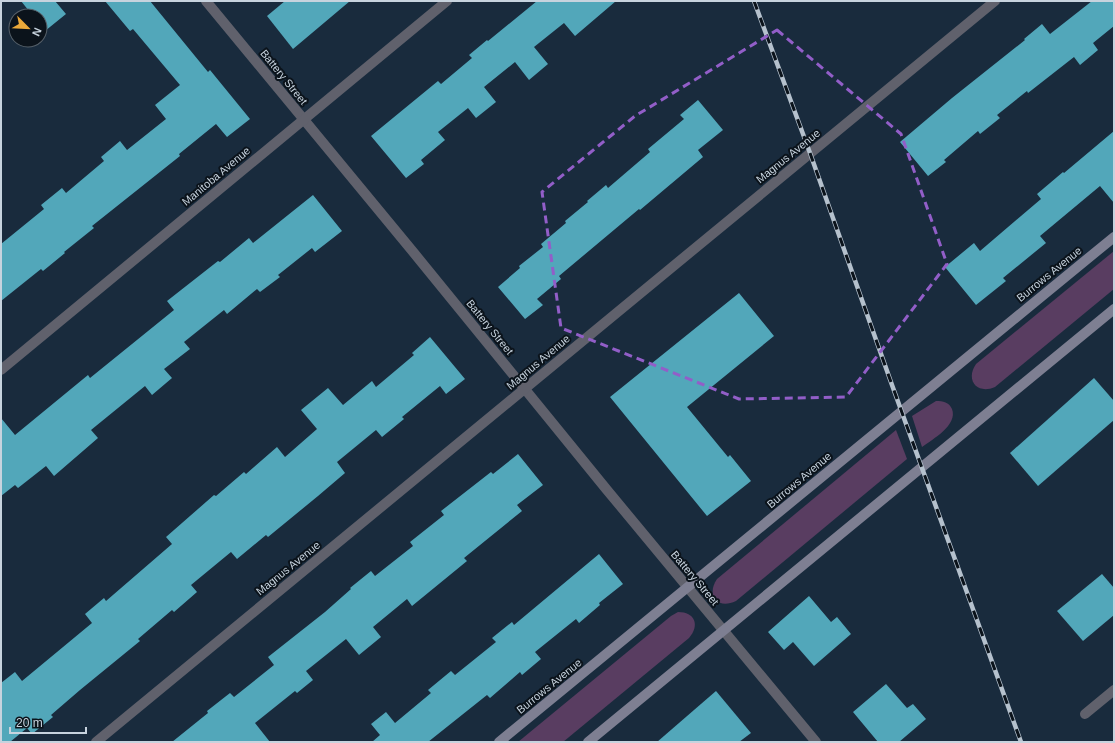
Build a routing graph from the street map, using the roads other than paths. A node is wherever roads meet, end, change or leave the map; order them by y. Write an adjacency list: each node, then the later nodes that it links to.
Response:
1 (206, 1): 4 (street, Battery Street)
2 (447, 1): 4 (street, Manitoba Avenue)
3 (995, 1): 8 (street, Magnus Avenue)
4 (304, 120): 7 (street, Manitoba Avenue); 8 (street, Battery Street)
5 (1114, 237): 9 (street, Burrows Avenue)
6 (1114, 309): 10 (street)
7 (1, 370)
8 (525, 388): 9 (street, Battery Street); 13 (street, Magnus Avenue)
9 (688, 588): 10 (street, Battery Street); 14 (street, Burrows Avenue)
10 (724, 632): 15 (street); 16 (street, Battery Street)
11 (1114, 690): 12 (street)
12 (1085, 714)
13 (96, 742)
14 (499, 742)
15 (588, 742)
16 (816, 742)

